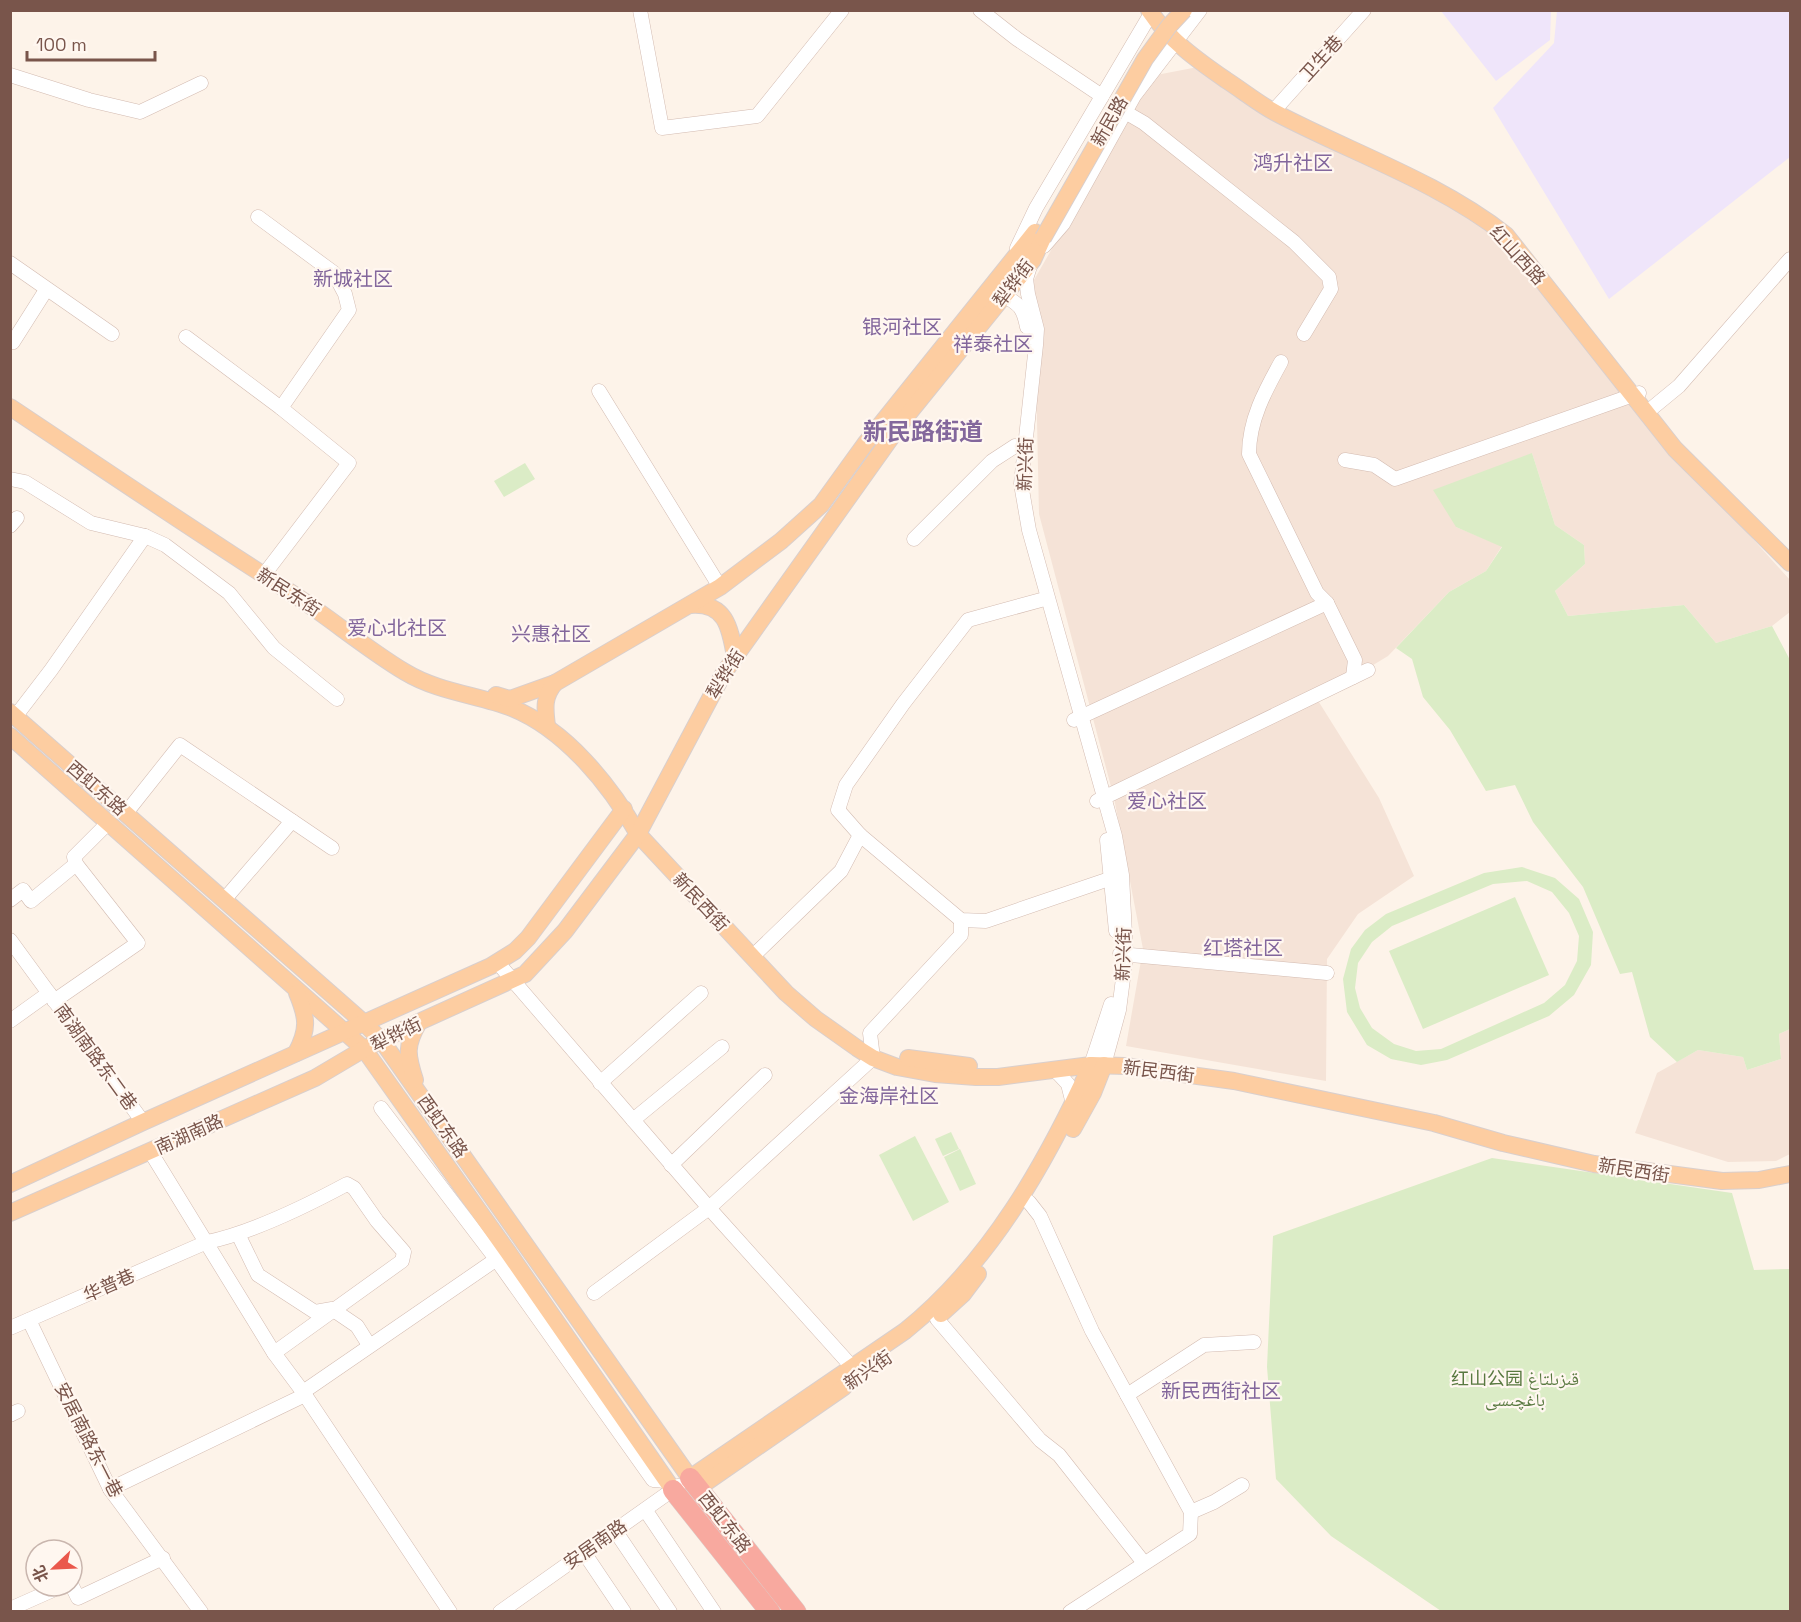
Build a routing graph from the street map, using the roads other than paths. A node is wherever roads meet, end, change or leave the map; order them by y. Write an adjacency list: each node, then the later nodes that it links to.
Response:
1 (640, 10): 2 (street)
2 (842, 10)
3 (980, 10): 12 (street)
4 (1171, 10): 16 (main road, 新民路)
5 (1184, 10): 16 (main road, 新民路, bridge)
6 (1200, 10): 9 (street)
7 (1364, 10): 13 (street, 卫生巷)
8 (1154, 11): 9 (main road, 红山西路); 12 (street)
9 (1178, 37): 13 (main road, 红山西路); 14 (street); 29 (main road, 红山西路)
10 (10, 75): 11 (street)
11 (201, 83)
12 (1102, 96): 19 (street)
13 (1278, 106): 29 (main road, 红山西路)
14 (1125, 112): 18 (street); 24 (street)
15 (258, 217): 32 (street)
16 (1039, 235): 18 (main road, 犁铧街); 19 (main road, 犁铧街)
17 (1791, 259): 33 (street)
18 (1033, 260): 22 (main road, 犁铧街); 52 (street, 新兴街)
19 (1011, 261): 22 (main road, 犁铧街)
20 (10, 263): 21 (street)
21 (46, 290): 23 (street); 26 (street)
22 (998, 291): 34 (street, 新兴街); 42 (main road, 犁铧街); 46 (main road, 犁铧街)
23 (112, 334)
24 (1304, 334)
25 (186, 337): 32 (street)
26 (10, 341)
27 (1281, 362): 44 (street)
28 (600, 391): 42 (street)
29 (1637, 394): 33 (main road, 红山西路); 35 (street); 40 (main road, 红山西路)
30 (10, 397): 41 (main road, 新民东街)
31 (10, 407): 41 (main road, 新民东街)
32 (281, 408): 41 (street)
33 (1651, 409): 39 (main road, 红山西路)
34 (1015, 447): 38 (street); 43 (street, 新兴街)
35 (1345, 460)
36 (10, 479): 37 (street)
37 (145, 536): 50 (street); 51 (street)
38 (914, 539)
39 (1791, 553)
40 (1791, 563)
41 (265, 573): 49 (main road, 新民东街); 53 (main road, 新民东街)
42 (720, 586): 45 (main road, 犁铧街)
43 (1041, 600): 52 (street, 新兴街); 61 (street)
44 (1327, 603): 48 (street); 52 (street)
45 (689, 605): 46 (main road); 49 (main road, 犁铧街)
46 (735, 657): 60 (main road, 犁铧街)
47 (1368, 670): 48 (street)
48 (1353, 678): 55 (street)
49 (555, 683): 53 (main road)
50 (338, 699)
51 (13, 714): 57 (main road, 西虹东路)
52 (1078, 719): 55 (street, 新兴街)
53 (547, 726): 56 (main road, 新民东街)
54 (10, 736): 59 (main road, 西虹东路)
55 (1101, 799): 64 (street, 新兴街); 70 (street, 新兴街)
56 (624, 809): 60 (main road, 新民西街); 71 (main road, 犁铧街)
57 (126, 813): 58 (street); 66 (main road, 西虹东路)
58 (292, 821): 62 (street); 66 (street)
59 (109, 822): 63 (street); 74 (main road, 西虹东路)
60 (640, 829): 69 (main road, 新民西街); 73 (main road, 犁铧街)
61 (860, 835): 67 (street); 69 (street)
62 (332, 848)
63 (76, 864): 65 (street); 76 (street)
64 (1112, 878): 67 (street); 70 (street, 新兴街)
65 (10, 900)
66 (224, 900): 78 (main road, 西虹东路)
67 (961, 920): 84 (street)
68 (10, 940): 76 (street, 南湖南路东二巷)
69 (755, 954): 84 (main road, 新民西街)
70 (1122, 954): 72 (street); 86 (street, 新兴街)
71 (497, 962): 73 (street); 78 (main road, 犁铧街)
72 (1327, 973)
73 (512, 980): 79 (main road, 犁铧街); 89 (street)
74 (296, 990): 80 (main road, 西虹东路); 85 (main road)
75 (701, 993): 89 (street)
76 (52, 997): 77 (street, 南湖南路东二巷); 94 (street, 南湖南路东二巷)
77 (10, 1021)
78 (363, 1022): 80 (main road, 犁铧街); 81 (main road, 西虹东路)
79 (419, 1022): 81 (main road, 犁铧街); 90 (main road)
80 (343, 1031): 83 (main road, 西虹东路); 85 (main road, 南湖南路)
81 (382, 1041): 83 (main road, 犁铧街); 90 (main road, 西虹东路)
82 (722, 1047): 93 (street)
83 (364, 1049): 95 (main road, 南湖南路); 105 (main road, 西虹东路)
84 (872, 1051): 86 (main road, 新民西街); 87 (main road, 新民西街); 101 (street)
85 (296, 1053): 94 (main road, 南湖南路)
86 (1099, 1061): 87 (main road, 新民西街); 91 (main road, 新兴街); 97 (main road, 新民西街); 98 (main road, 新民西街); 100 (main road, 新兴街)
87 (1053, 1069): 91 (street)
88 (765, 1075): 96 (street)
89 (600, 1083): 93 (street)
90 (419, 1093): 117 (main road, 西虹东路)
91 (1073, 1104): 114 (main road, 新兴街)
92 (381, 1108): 105 (street)
93 (633, 1120): 96 (street)
94 (142, 1122): 99 (main road, 南湖南路)
95 (150, 1151): 102 (main road, 南湖南路); 104 (street)
96 (671, 1165): 101 (street)
97 (1791, 1166)
98 (1791, 1174)
99 (10, 1184)
100 (1029, 1202): 108 (main road, 新兴街); 116 (street)
101 (709, 1208): 106 (street); 114 (street)
102 (10, 1213)
103 (238, 1234): 104 (street, 华普巷); 107 (street); 107 (street, 华普巷)
104 (207, 1242): 109 (street, 华普巷); 113 (street)
105 (502, 1256): 112 (street); 120 (main road, 西虹东路)
106 (594, 1293)
107 (332, 1310): 112 (street); 113 (street)
108 (937, 1319): 117 (main road, 新兴街); 126 (street)
109 (29, 1320): 110 (street, 华普巷); 119 (street, 安居南路东一巷)
110 (10, 1328)
111 (1254, 1342): 116 (street)
112 (369, 1345): 115 (street)
113 (274, 1353): 115 (street)
114 (853, 1368): 117 (main road, 新兴街)
115 (304, 1394): 119 (street); 131 (street)
116 (1127, 1395): 121 (street)
117 (694, 1483): 120 (street, 安居南路); 138 (highway, 西虹东路)
118 (1242, 1485): 121 (street)
119 (110, 1489): 125 (street, 安居南路东一巷)
120 (673, 1489): 122 (street, 安居南路); 132 (street, 安居南路); 137 (highway, 西虹东路)
121 (1191, 1512): 126 (street)
122 (648, 1515): 123 (street, 安居南路); 136 (street)
123 (618, 1535): 124 (street, 安居南路); 135 (street)
124 (587, 1557): 133 (street, 安居南路); 134 (street)
125 (163, 1558): 127 (street); 130 (street, 安居南路东一巷)
126 (1144, 1563): 139 (street)
127 (84, 1595)
128 (35, 1598): 129 (street)
129 (10, 1609)
130 (201, 1611)
131 (450, 1611)
132 (500, 1611)
133 (512, 1611)
134 (624, 1611)
135 (670, 1611)
136 (714, 1611)
137 (770, 1611)
138 (796, 1611)
139 (1070, 1611)

